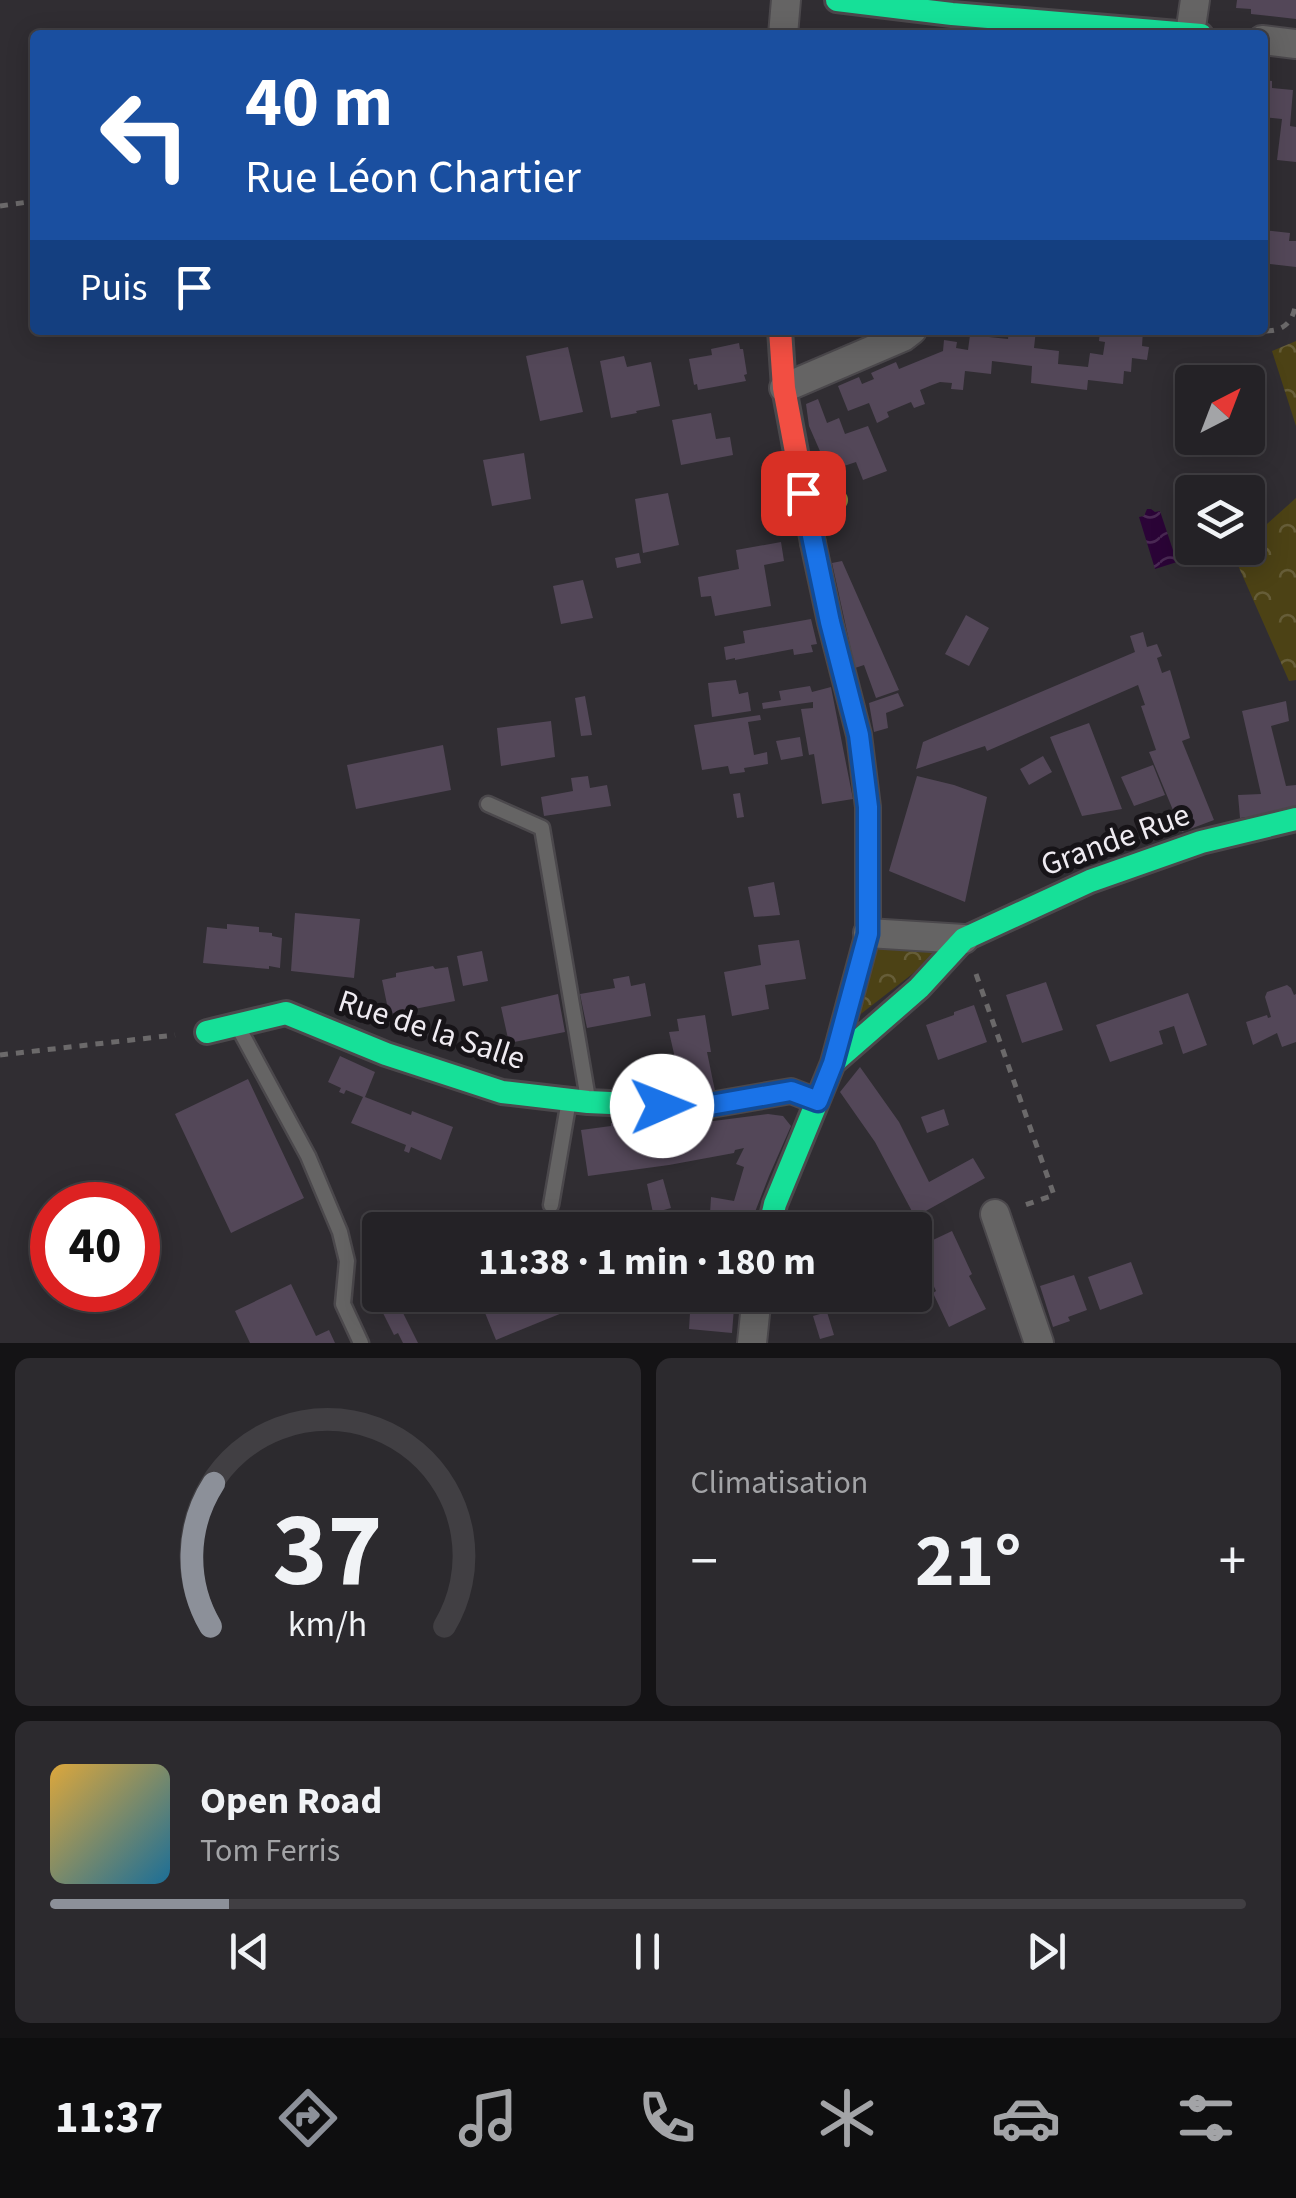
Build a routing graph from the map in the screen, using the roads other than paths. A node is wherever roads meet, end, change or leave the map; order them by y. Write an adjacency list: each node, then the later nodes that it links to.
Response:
1 (786, 0): 5 (street)
2 (837, 0): 4 (street)
3 (1195, 0): 7 (street)
4 (951, 24): 6 (street)
5 (783, 30)
6 (1102, 30)
7 (1196, 30)
8 (1268, 41): 9 (street)
9 (1296, 44)
10 (780, 335): 12 (street)
11 (906, 335): 12 (street)
12 (784, 388): 15 (street)
13 (488, 804): 20 (lane)
14 (1296, 820): 16 (street, Grande Rue)
15 (868, 934): 16 (street, Grande Rue); 19 (street)
16 (964, 939): 19 (street, Grande Rue)
17 (237, 1025): 18 (street, Rue de la Salle); 20 (street, Rue de la Salle); 26 (lane)
18 (208, 1032)
19 (833, 1063): 21 (street)
20 (579, 1101): 21 (street, Rue de la Salle); 22 (lane)
21 (818, 1101): 23 (street)
22 (551, 1206)
23 (772, 1212)
24 (995, 1214): 28 (street)
25 (755, 1312): 27 (street)
26 (360, 1343)
27 (752, 1343)
28 (1039, 1343)

